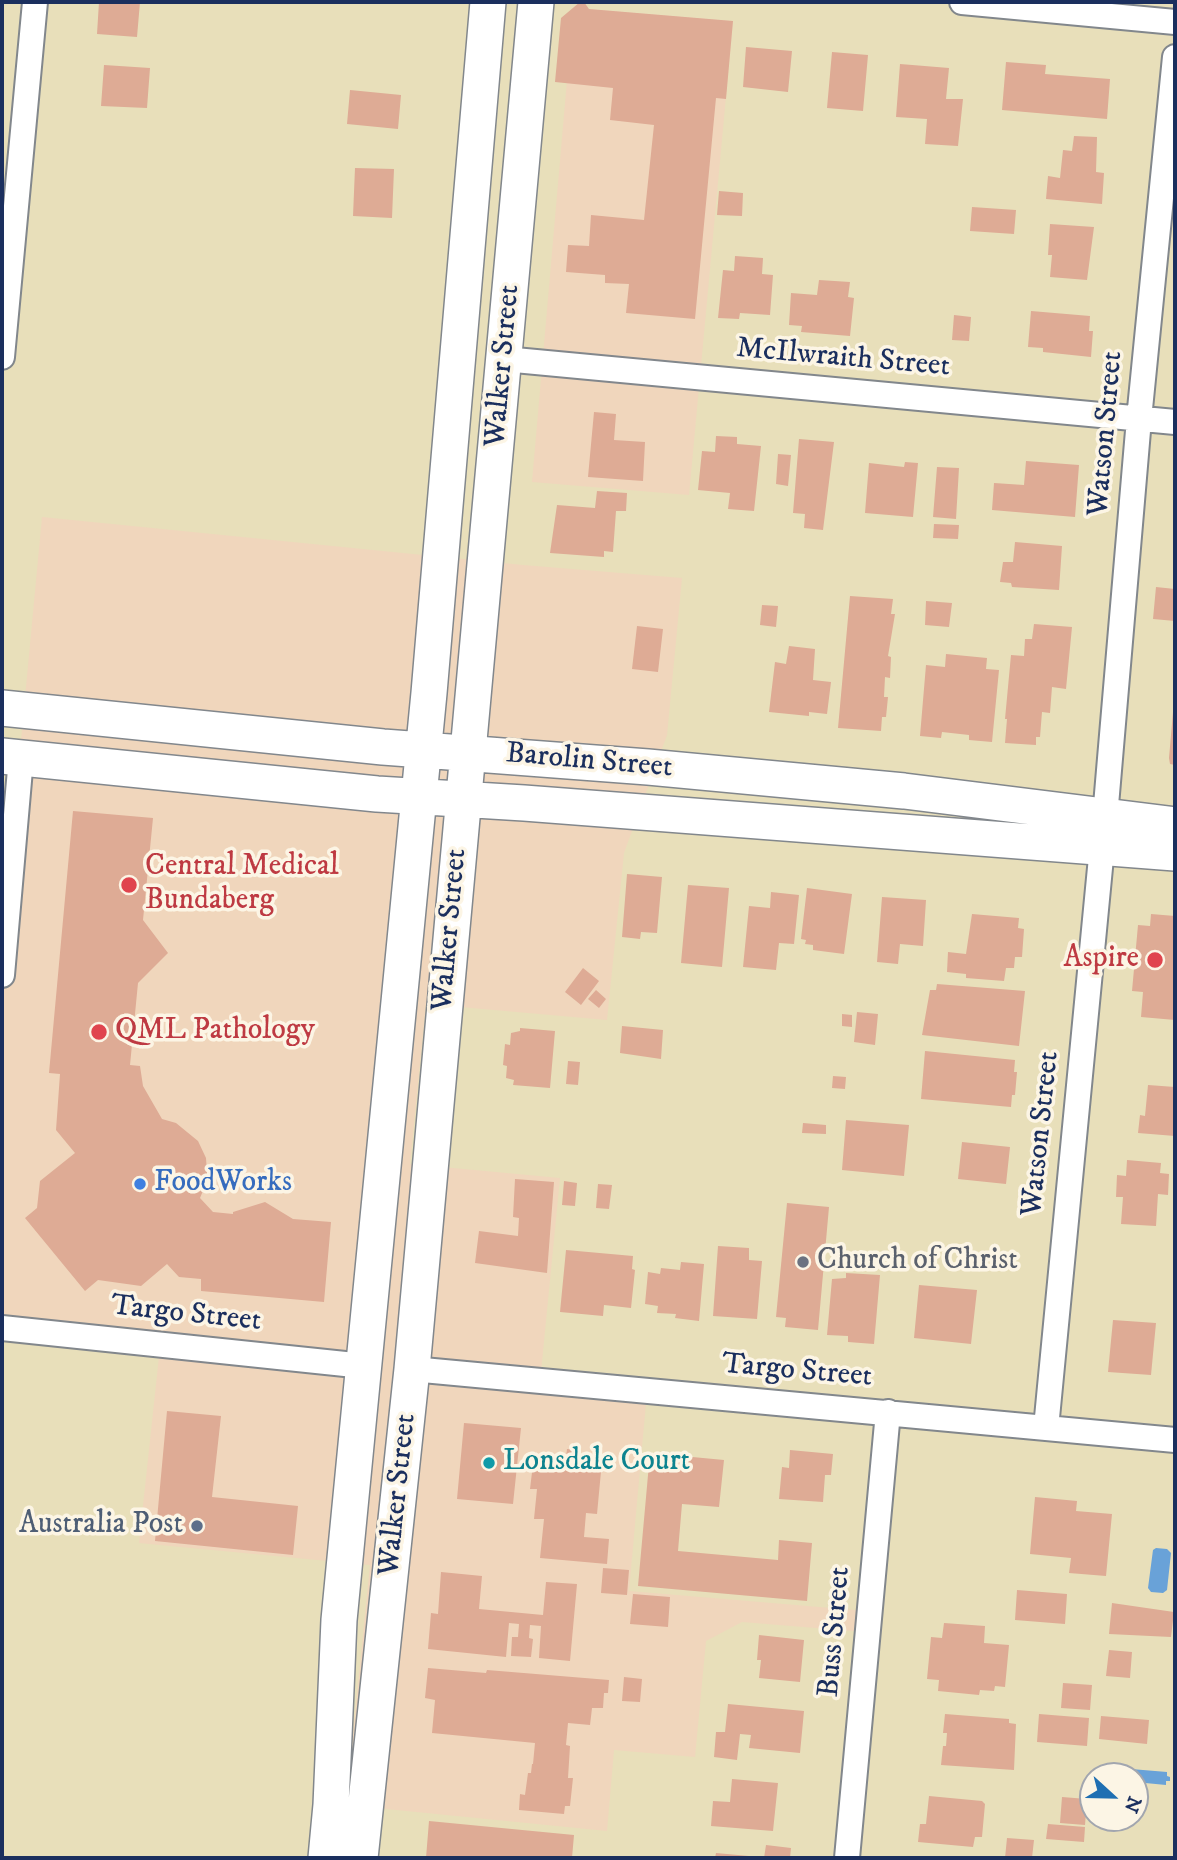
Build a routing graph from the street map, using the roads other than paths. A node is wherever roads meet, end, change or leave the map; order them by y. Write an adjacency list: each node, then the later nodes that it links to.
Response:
1 (35, 2): 7 (street)
2 (488, 2): 13 (main road, Walker Street)
3 (536, 2): 8 (main road, Walker Street)
4 (962, 2): 5 (street)
5 (1175, 22)
6 (1175, 57): 9 (street, Watson Street)
7 (2, 357)
8 (504, 359): 9 (street, McIlwraith Street); 14 (main road, Walker Street)
9 (1139, 419): 10 (street, McIlwraith Street); 18 (street, Watson Street)
10 (1175, 422)
11 (2, 708): 13 (main road, Barolin Street)
12 (8, 750): 15 (main road, Barolin Street); 20 (street)
13 (423, 750): 14 (main road, Barolin Street); 15 (main road, Walker Street)
14 (468, 753): 16 (main road, Walker Street); 18 (main road, Barolin Street)
15 (418, 797): 16 (main road, Barolin Street); 23 (main road, Walker Street)
16 (463, 799): 18 (main road, Barolin Street); 21 (main road, Walker Street)
17 (1175, 825): 18 (main road, Barolin Street)
18 (1104, 832): 19 (main road, Barolin Street); 26 (street, Watson Street)
19 (1175, 853)
20 (2, 975)
21 (431, 1151): 23 (main road); 24 (main road, Walker Street)
22 (2, 1328): 23 (street, Targo Street)
23 (364, 1366): 28 (main road, Walker Street)
24 (412, 1368): 25 (street, Targo Street); 28 (main road); 30 (main road, Walker Street)
25 (888, 1412): 26 (street, Targo Street); 31 (street, Buss Street)
26 (1046, 1428): 27 (street, Targo Street)
27 (1175, 1440)
28 (346, 1558): 29 (main road, Walker Street)
29 (326, 1858)
30 (360, 1858)
31 (846, 1858)

